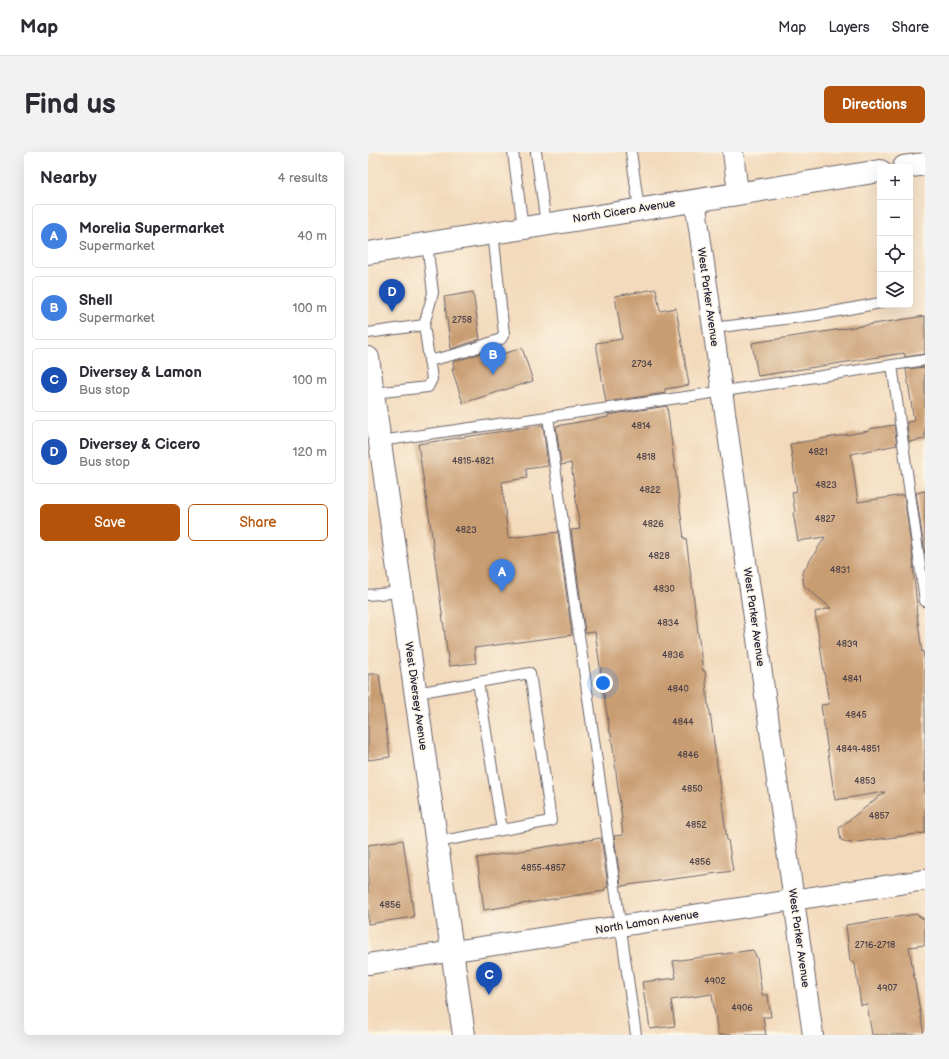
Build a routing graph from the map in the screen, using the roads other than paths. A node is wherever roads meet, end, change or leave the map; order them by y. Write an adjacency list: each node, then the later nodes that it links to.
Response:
1 (513, 152): 12 (lane)
2 (536, 152): 11 (lane)
3 (630, 152): 10 (lane)
4 (733, 152): 8 (street)
5 (925, 164): 6 (main road)
6 (913, 166)
7 (877, 171): 8 (main road, North Cicero Avenue)
8 (738, 193): 9 (main road, North Cicero Avenue)
9 (695, 200): 10 (main road, North Cicero Avenue); 18 (street, West Parker Avenue)
10 (639, 209): 11 (main road, North Cicero Avenue)
11 (546, 224): 12 (main road, North Cicero Avenue)
12 (523, 228): 13 (main road, North Cicero Avenue)
13 (493, 232): 14 (main road, North Cicero Avenue); 22 (lane)
14 (427, 243): 15 (main road, North Cicero Avenue); 17 (lane)
15 (368, 253)
16 (877, 304): 18 (lane)
17 (424, 325): 19 (lane); 22 (lane)
18 (713, 328): 24 (street, West Parker Avenue)
19 (368, 333)
20 (368, 358): 25 (main road, West Diversey Avenue)
21 (925, 360): 23 (lane)
22 (429, 361): 25 (lane)
23 (892, 365): 24 (lane); 30 (lane)
24 (722, 391): 26 (lane); 36 (street, West Parker Avenue)
25 (372, 400): 27 (main road, West Diversey Avenue)
26 (548, 417): 27 (lane); 37 (lane)
27 (380, 441): 28 (main road, West Diversey Avenue)
28 (401, 592): 29 (lane); 32 (main road, West Diversey Avenue)
29 (368, 596)
30 (925, 601)
31 (478, 682): 32 (lane); 33 (lane); 33 (lane)
32 (416, 693): 34 (main road, West Diversey Avenue)
33 (502, 830): 34 (lane)
34 (437, 842): 38 (main road, West Diversey Avenue)
35 (925, 880): 36 (street, North Lamon Avenue)
36 (793, 900): 37 (street, North Lamon Avenue); 42 (street, West Parker Avenue)
37 (621, 926): 38 (street, North Lamon Avenue); 41 (lane)
38 (452, 952): 39 (street, North Lamon Avenue); 40 (main road, West Diversey Avenue)
39 (368, 964)
40 (464, 1035)
41 (636, 1035)
42 (813, 1035)

